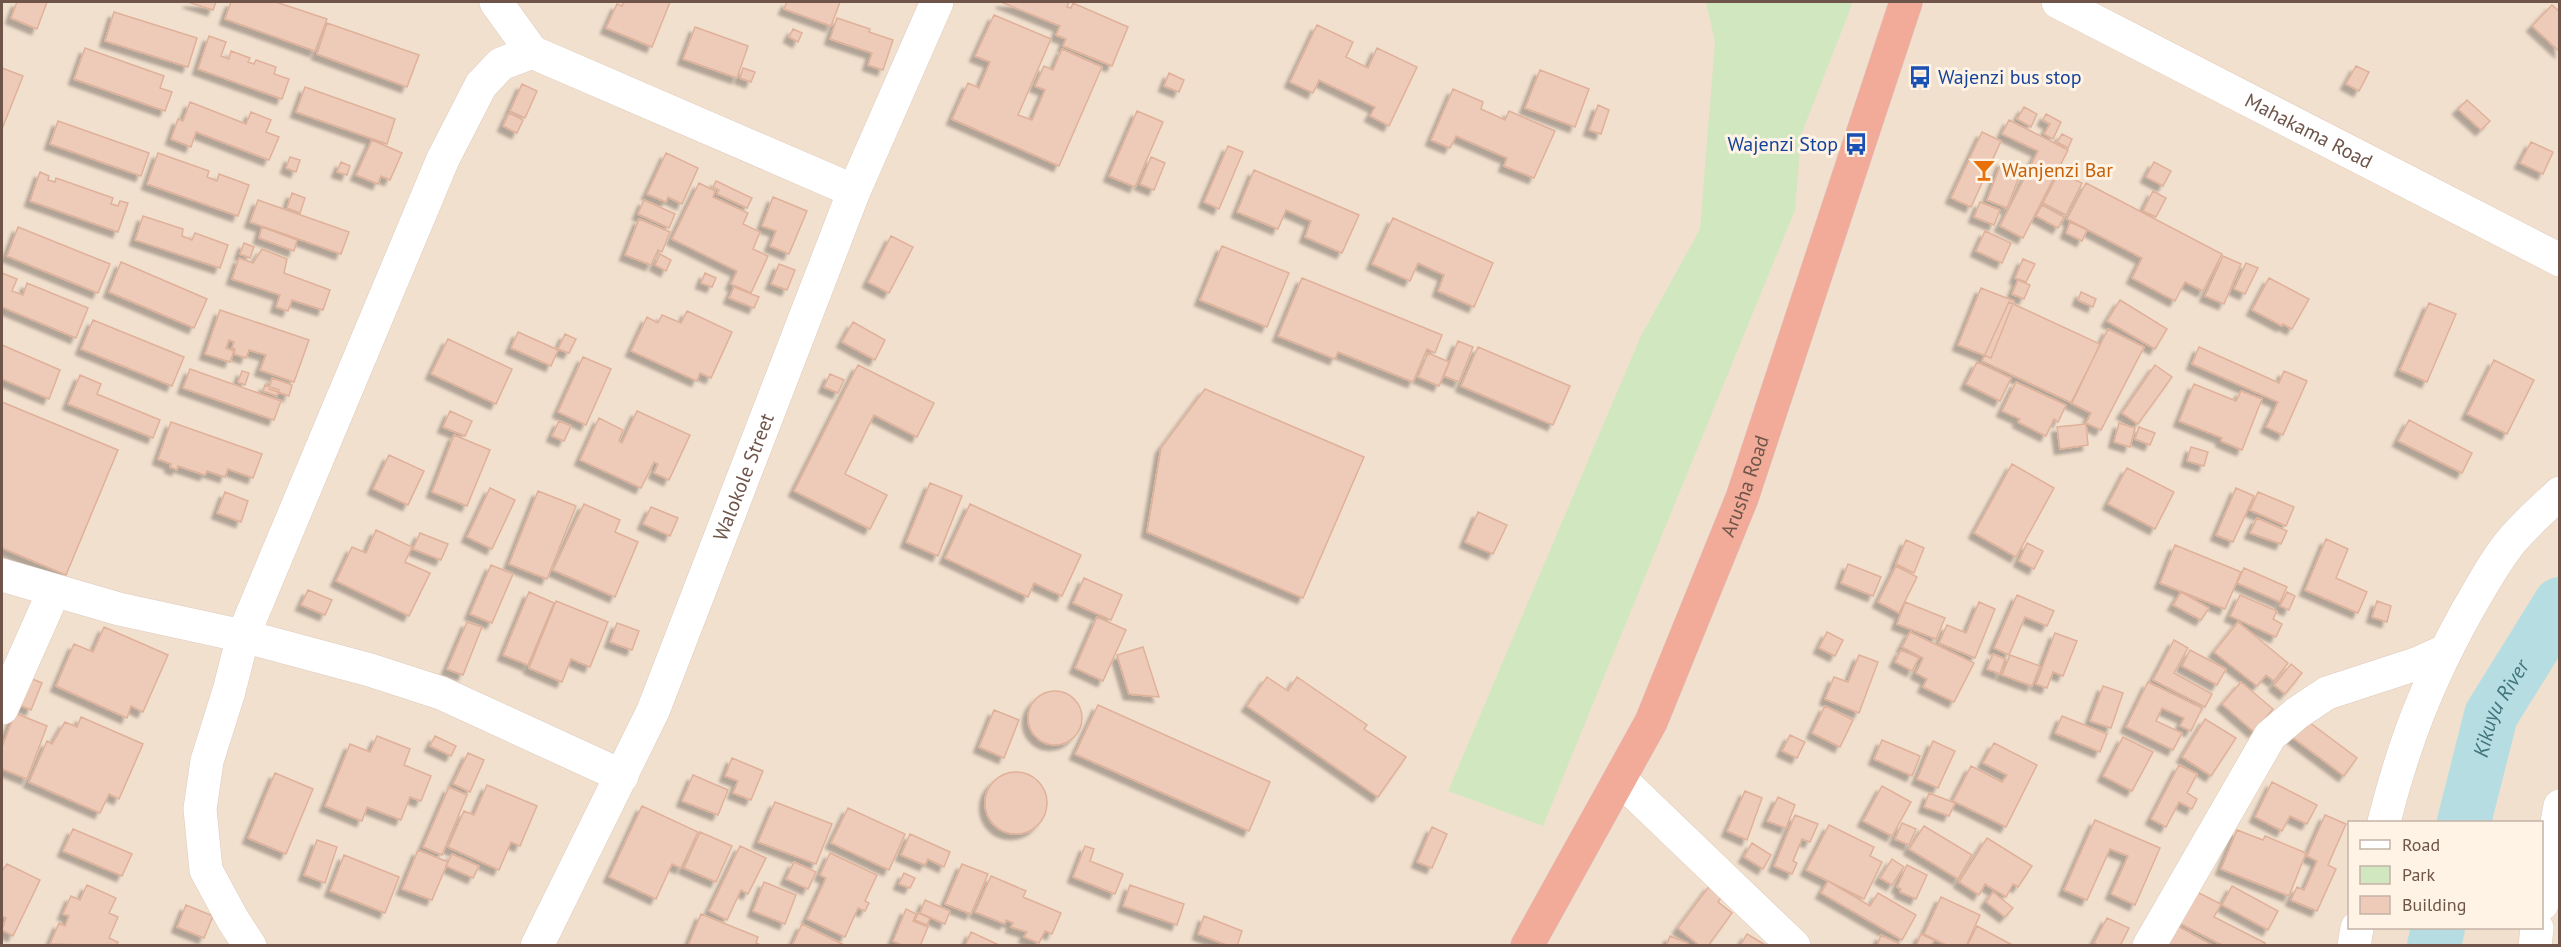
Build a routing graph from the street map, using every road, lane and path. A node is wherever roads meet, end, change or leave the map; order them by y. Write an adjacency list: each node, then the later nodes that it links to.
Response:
1 (496, 2): 5 (street)
2 (937, 2): 6 (street, Walokole Street)
3 (1906, 2): 15 (highway, Arusha Road)
4 (2058, 2): 7 (street, Mahakama Road)
5 (532, 52): 6 (street); 11 (street)
6 (854, 191): 14 (street, Walokole Street)
7 (2559, 260)
8 (2559, 493): 12 (street)
9 (2, 575): 10 (street)
10 (54, 591): 11 (street); 13 (street)
11 (243, 636): 14 (street); 21 (street)
12 (2445, 651): 17 (street); 25 (street)
13 (2, 708)
14 (622, 776): 22 (street, Walokole Street)
15 (1620, 778): 23 (highway, Arusha Road); 24 (street)
16 (2559, 806): 18 (street)
17 (2384, 821)
18 (2543, 893)
19 (2357, 929): 26 (street)
20 (2537, 929): 27 (street)
21 (250, 945)
22 (537, 945)
23 (1527, 945)
24 (1794, 945)
25 (2149, 945)
26 (2354, 945)
27 (2535, 945)

